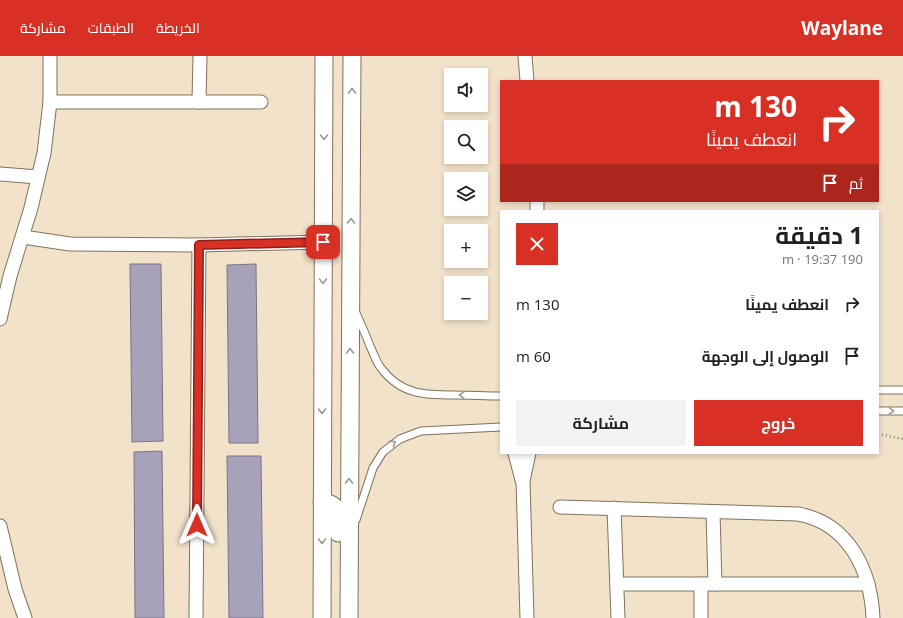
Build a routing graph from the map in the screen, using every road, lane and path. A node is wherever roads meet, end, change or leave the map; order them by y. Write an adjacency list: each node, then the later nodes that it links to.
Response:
1 (50, 56): 7 (street)
2 (200, 56): 8 (street)
3 (324, 56): 13 (street, one-way to 13)
4 (352, 56): 15 (street, one-way to 4)
5 (525, 56): 6 (street)
6 (527, 80)
7 (50, 102): 8 (street); 11 (street)
8 (199, 102): 9 (street)
9 (261, 102)
10 (0, 174): 11 (street)
11 (38, 177): 12 (street)
12 (23, 237): 14 (street); 16 (street)
13 (323, 242): 14 (street); 28 (street, one-way to 28)
14 (199, 245): 40 (street)
15 (350, 301): 19 (lane, one-way to 15); 33 (street, one-way to 15)
16 (0, 319)
17 (879, 390): 18 (lane)
18 (903, 390)
19 (500, 396)
20 (879, 411): 21 (lane, one-way to 21)
21 (903, 411)
22 (500, 427): 33 (lane, one-way to 22)
23 (879, 434): 24 (path)
24 (903, 439)
25 (515, 454): 27 (street)
26 (529, 454): 27 (street)
27 (523, 477): 43 (street)
28 (322, 502): 34 (street); 41 (street, one-way to 41)
29 (560, 506): 30 (street)
30 (614, 508): 31 (street); 35 (street)
31 (713, 512): 37 (street); 38 (street)
32 (0, 526): 39 (street)
33 (349, 541): 34 (street)
34 (349, 561): 42 (street)
35 (617, 584): 36 (street); 44 (street)
36 (701, 584): 37 (street); 45 (street)
37 (715, 584): 38 (street)
38 (868, 584): 46 (street)
39 (25, 618)
40 (196, 618)
41 (322, 618)
42 (349, 618)
43 (527, 618)
44 (618, 618)
45 (701, 618)
46 (874, 618)

